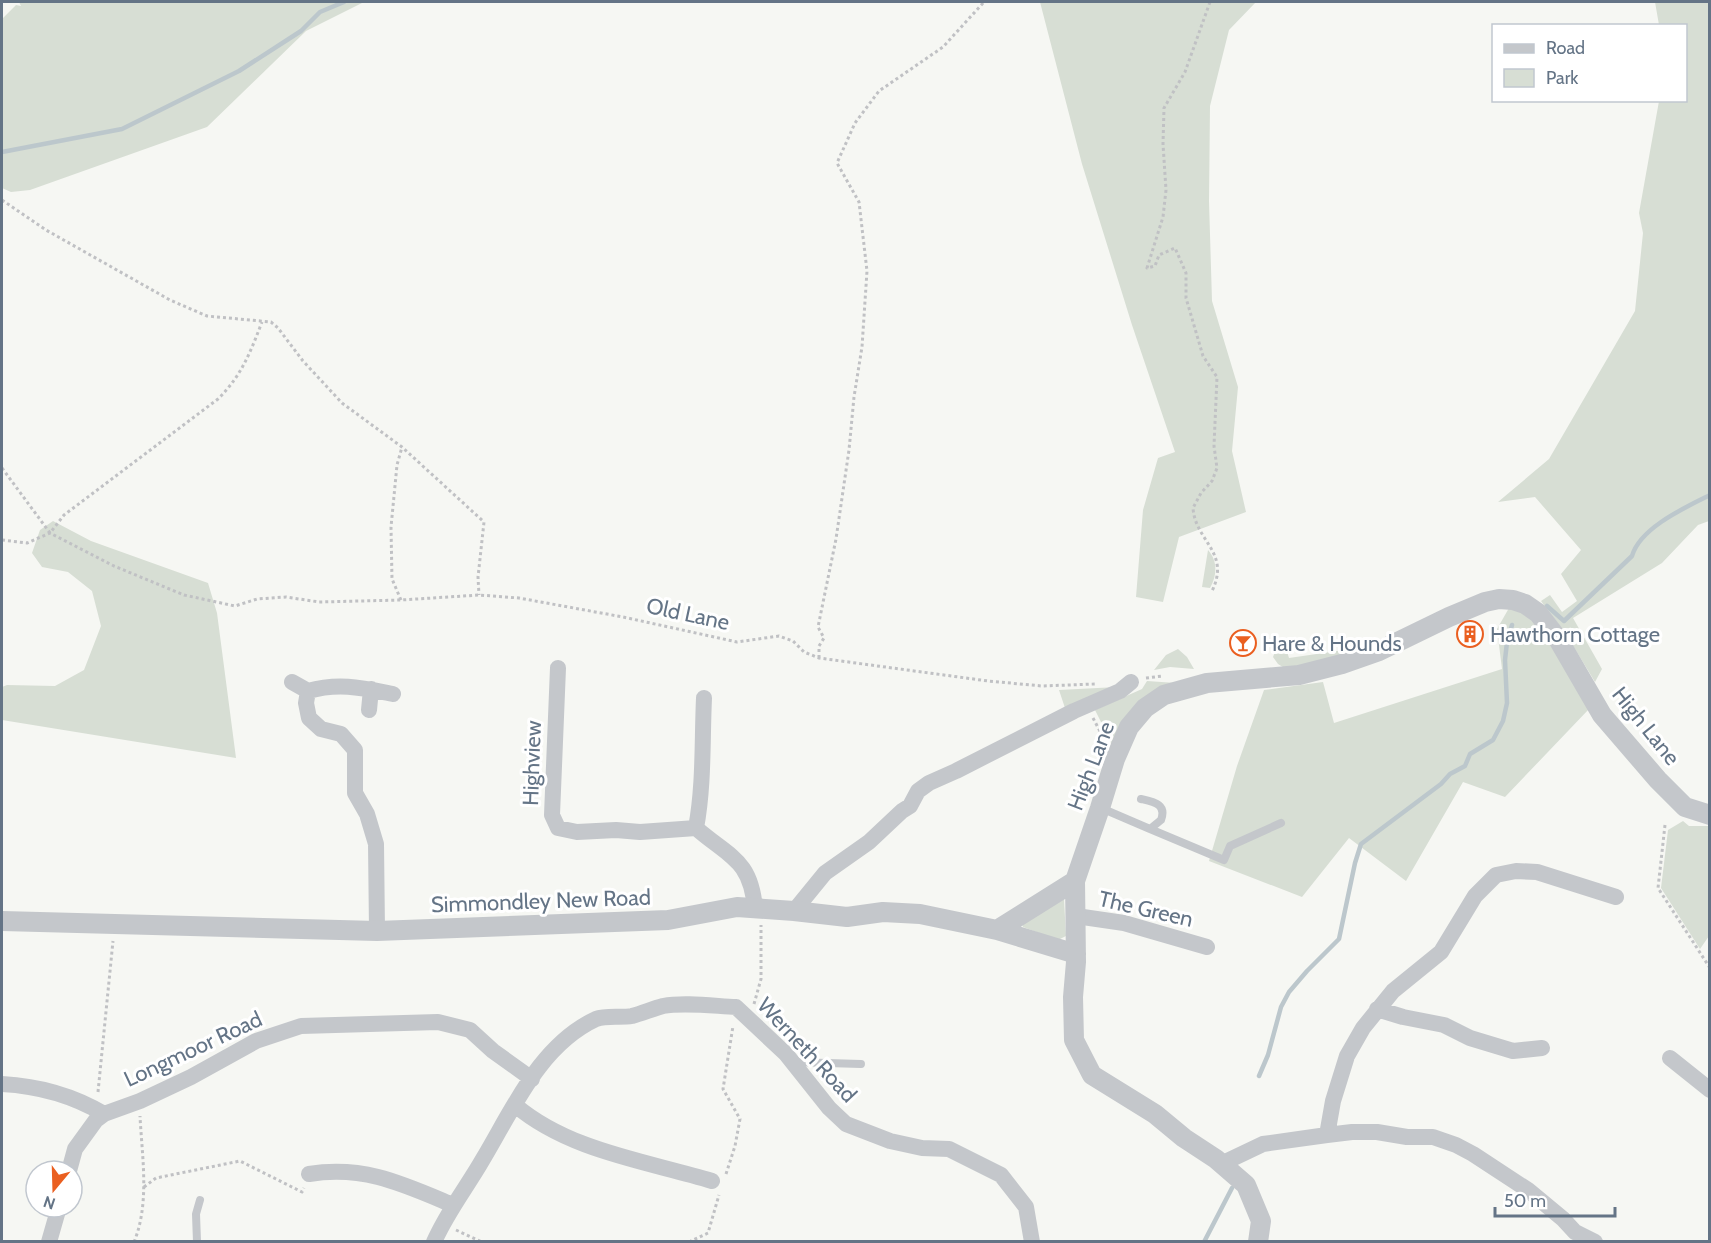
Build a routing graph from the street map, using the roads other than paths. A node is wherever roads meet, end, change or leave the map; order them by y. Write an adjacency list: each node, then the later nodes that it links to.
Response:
1 (558, 668): 13 (street, Highview)
2 (292, 682): 5 (street)
3 (1131, 682): 18 (street)
4 (371, 689): 5 (street); 6 (street); 8 (street)
5 (308, 691): 22 (street)
6 (393, 694)
7 (704, 698): 13 (street)
8 (369, 710)
9 (1141, 799): 14 (lane)
10 (1100, 808): 11 (street, High Lane); 14 (lane); 15 (street, High Lane)
11 (1710, 815)
12 (1281, 823): 14 (lane)
13 (696, 828): 17 (street)
14 (1150, 829)
15 (1075, 881): 19 (street); 21 (street)
16 (1616, 897): 25 (street)
17 (759, 908): 18 (street, Simmondley New Road); 22 (street, Simmondley New Road)
18 (794, 911): 21 (street, Simmondley New Road)
19 (1076, 916): 23 (street, The Green); 24 (street)
20 (2, 921): 22 (street, Simmondley New Road)
21 (997, 930): 24 (street, Simmondley New Road)
22 (377, 931)
23 (1207, 947)
24 (1076, 954): 37 (street)
25 (1377, 1009): 26 (street); 35 (street)
26 (1542, 1048)
27 (1670, 1058): 32 (street)
28 (792, 1062): 29 (lane); 30 (street, Werneth Road); 47 (street, Werneth Road)
29 (861, 1064)
30 (532, 1078): 33 (street, Werneth Road); 34 (street, Longmoor Road)
31 (2, 1084): 34 (street)
32 (1710, 1090)
33 (515, 1105): 39 (street); 41 (street, Werneth Road)
34 (100, 1112): 36 (street, Longmoor Road)
35 (1327, 1135): 37 (street); 43 (street)
36 (72, 1159)
37 (1221, 1164): 48 (street)
38 (309, 1174): 41 (street)
39 (719, 1184)
40 (201, 1200): 45 (lane)
41 (453, 1205): 46 (street, Werneth Road)
42 (56, 1219): 44 (street)
43 (1568, 1226): 49 (street); 50 (street)
44 (49, 1242)
45 (197, 1242)
46 (434, 1242)
47 (1032, 1242)
48 (1258, 1242)
49 (1561, 1242)
50 (1595, 1242)

